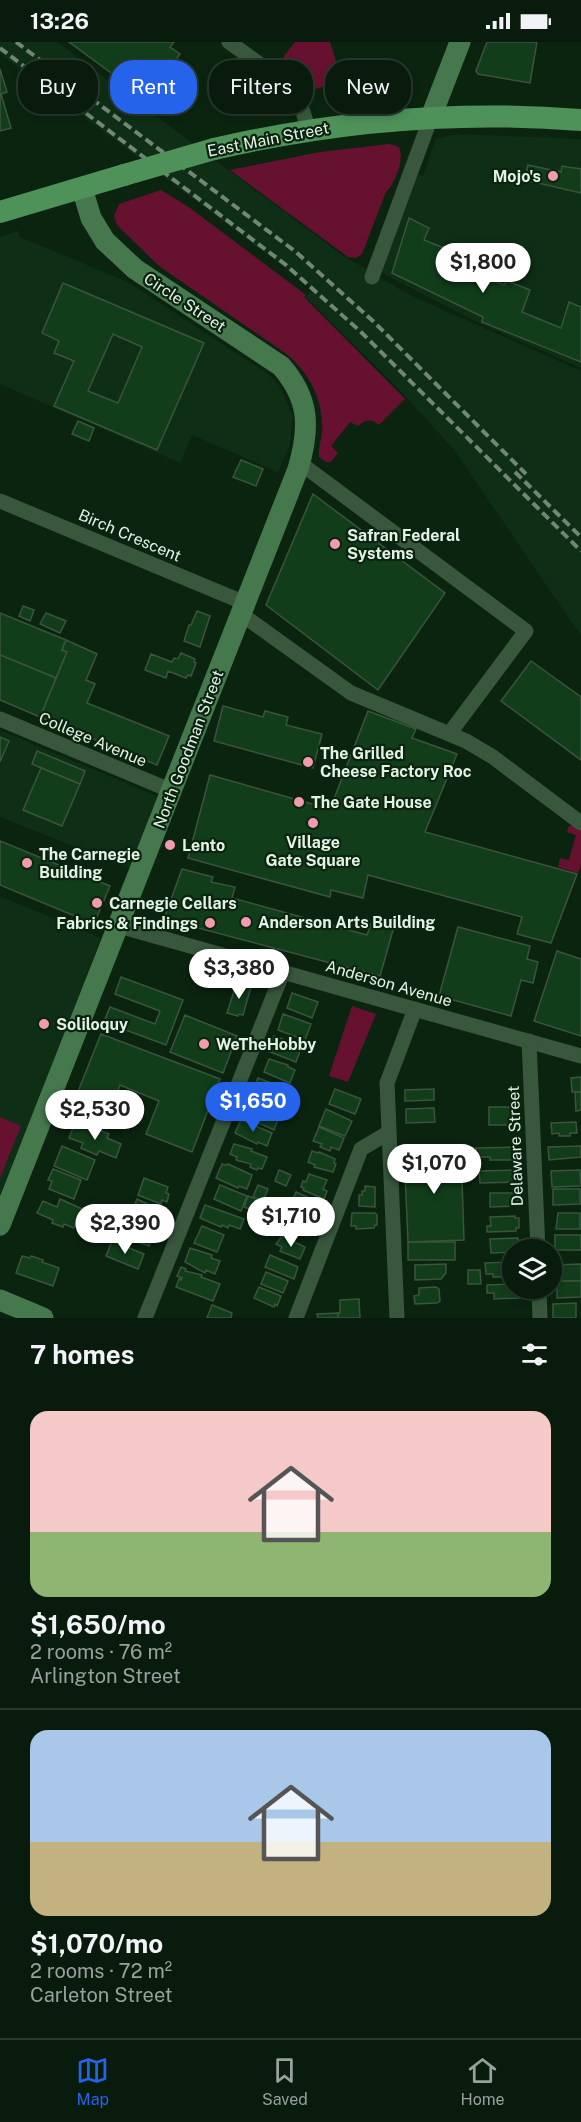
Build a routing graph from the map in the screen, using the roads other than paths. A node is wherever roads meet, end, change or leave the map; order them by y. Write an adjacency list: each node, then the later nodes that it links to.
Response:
1 (229, 42): 5 (street)
2 (460, 42): 3 (main road)
3 (431, 117): 4 (main road, East Main Street); 5 (main road, East Main Street); 8 (street)
4 (581, 120)
5 (308, 129): 6 (main road, East Main Street, bridge)
6 (82, 188): 7 (main road, East Main Street); 9 (main road, Circle Street)
7 (0, 212)
8 (372, 276)
9 (303, 403): 10 (main road, North Goodman Street)
10 (300, 463): 12 (main road, North Goodman Street); 14 (street)
11 (0, 501): 12 (street, Birch Crescent)
12 (243, 608): 14 (street, Birch Crescent); 15 (main road, North Goodman Street)
13 (0, 719): 15 (street, College Avenue)
14 (449, 735): 16 (street, Birch Crescent)
15 (172, 791): 17 (main road, North Goodman Street)
16 (581, 823)
17 (119, 926): 18 (street, Anderson Avenue); 23 (main road, North Goodman Street)
18 (282, 972): 19 (street, Anderson Avenue); 28 (street)
19 (415, 1009): 20 (street, Anderson Avenue); 22 (street)
20 (529, 1041): 21 (street, Anderson Avenue); 24 (street, Delaware Street)
21 (581, 1056)
22 (388, 1133): 29 (street); 30 (street)
23 (0, 1225)
24 (538, 1239)
25 (539, 1299): 31 (street)
26 (0, 1300): 27 (main road)
27 (43, 1318)
28 (145, 1318)
29 (296, 1318)
30 (397, 1318)
31 (540, 1318)

